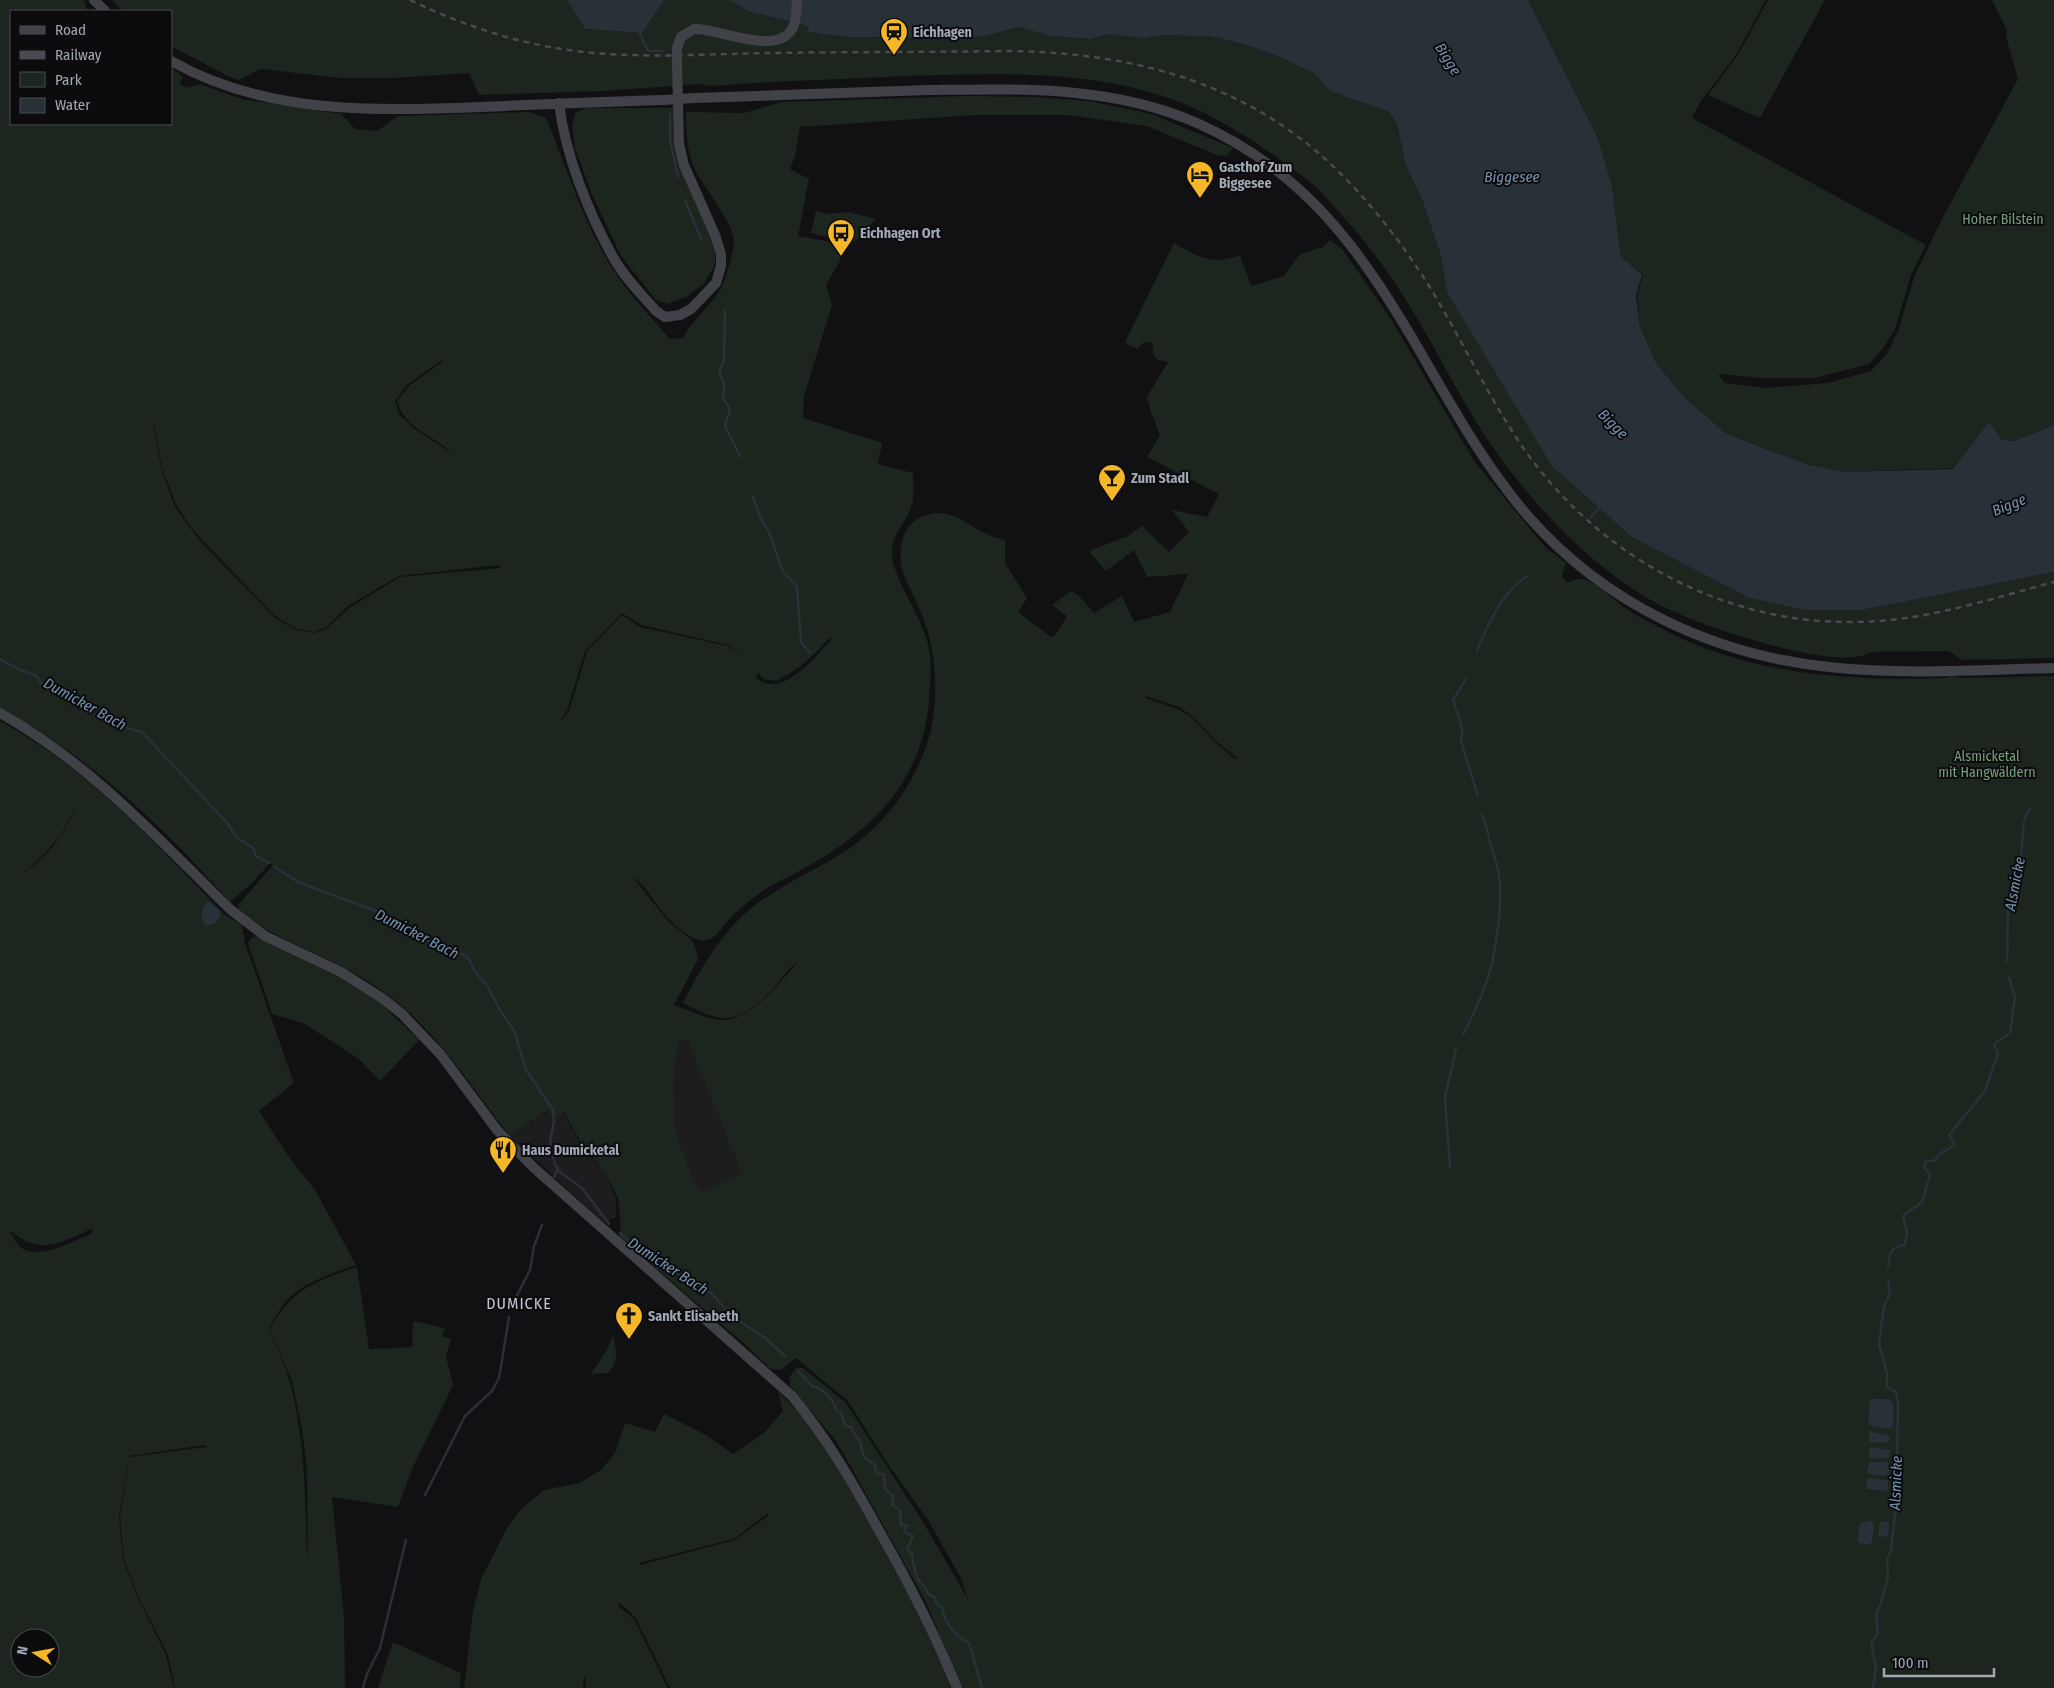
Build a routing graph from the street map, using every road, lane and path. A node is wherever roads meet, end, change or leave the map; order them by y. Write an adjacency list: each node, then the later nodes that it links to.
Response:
1 (94, 0): 3 (main road)
2 (797, 0): 5 (main road, bridge)
3 (104, 10)
4 (172, 62): 5 (main road)
5 (559, 103): 6 (main road, bridge)
6 (2054, 668)
7 (0, 713): 8 (main road)
8 (956, 1688)

